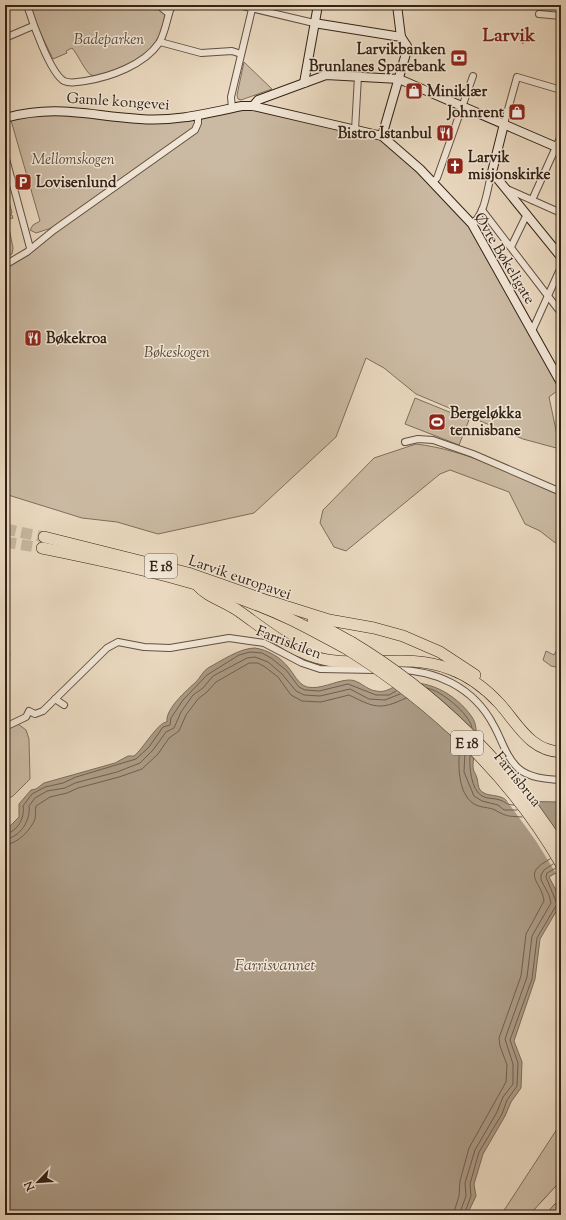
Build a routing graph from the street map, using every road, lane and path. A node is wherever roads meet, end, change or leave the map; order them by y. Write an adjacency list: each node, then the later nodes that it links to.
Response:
1 (27, 5): 12 (street)
2 (158, 5): 8 (street)
3 (172, 5): 8 (street)
4 (238, 5): 7 (street)
5 (318, 5): 11 (street)
6 (397, 5): 13 (street)
7 (252, 7): 11 (street); 16 (street)
8 (168, 13): 15 (street)
9 (539, 14): 10 (street)
10 (561, 16)
11 (314, 23): 13 (street); 20 (street)
12 (33, 26): 14 (street); 15 (street)
13 (401, 37): 19 (street)
14 (5, 38)
15 (160, 42): 16 (street)
16 (241, 54): 24 (street)
17 (358, 76): 19 (street); 20 (street); 28 (street)
18 (473, 76): 23 (street)
19 (399, 78): 23 (street); 29 (street)
20 (304, 83): 22 (street)
21 (561, 90): 27 (street)
22 (253, 106): 24 (street, Gamle kongevei); 28 (street, Øvre Bøkeligate)
23 (463, 106): 27 (street); 34 (street)
24 (232, 108): 25 (street, Gamle kongevei)
25 (198, 115): 26 (street, Gamle kongevei); 42 (street)
26 (5, 118)
27 (504, 124): 31 (street); 33 (street)
28 (355, 130): 29 (street, Øvre Bøkeligate)
29 (382, 136): 34 (street, Øvre Bøkeligate)
30 (561, 136): 31 (street)
31 (559, 147): 36 (street)
32 (5, 155): 42 (street)
33 (492, 172): 35 (street); 37 (street)
34 (433, 182): 40 (street, Øvre Bøkeligate)
35 (507, 189): 36 (street); 39 (street)
36 (532, 200): 38 (street)
37 (482, 210): 40 (street); 41 (street)
38 (561, 213)
39 (527, 214): 41 (street); 43 (street)
40 (472, 224): 48 (street, Øvre Bøkeligate)
41 (511, 247): 46 (street)
42 (30, 248): 44 (street)
43 (561, 257)
44 (5, 265)
45 (561, 267): 46 (street)
46 (548, 296): 47 (street); 48 (street)
47 (561, 313)
48 (532, 331): 49 (street, Øvre Bøkeligate)
49 (561, 383)
50 (405, 442): 51 (street)
51 (561, 492)
52 (44, 537): 55 (highway, Larvik europavei / E 18)
53 (42, 548): 54 (highway, Larvik europavei / E 18)
54 (197, 585): 56 (highway, Larvik europavei / E 18); 63 (highway, E 18)
55 (272, 602): 56 (highway, Larvik europavei / E 18); 62 (highway, E 18)
56 (349, 646): 65 (highway, Farrisbrua / E 18, bridge); 66 (highway, Farrisbrua / E 18, bridge)
57 (561, 687): 58 (street)
58 (561, 698)
59 (55, 699): 60 (street); 61 (street, Farriskilen); 64 (street, Farriskilen)
60 (64, 705)
61 (5, 727)
62 (561, 745)
63 (561, 752)
64 (561, 780)
65 (561, 848)
66 (561, 864)
67 (561, 1189): 68 (highway)
68 (537, 1215)

